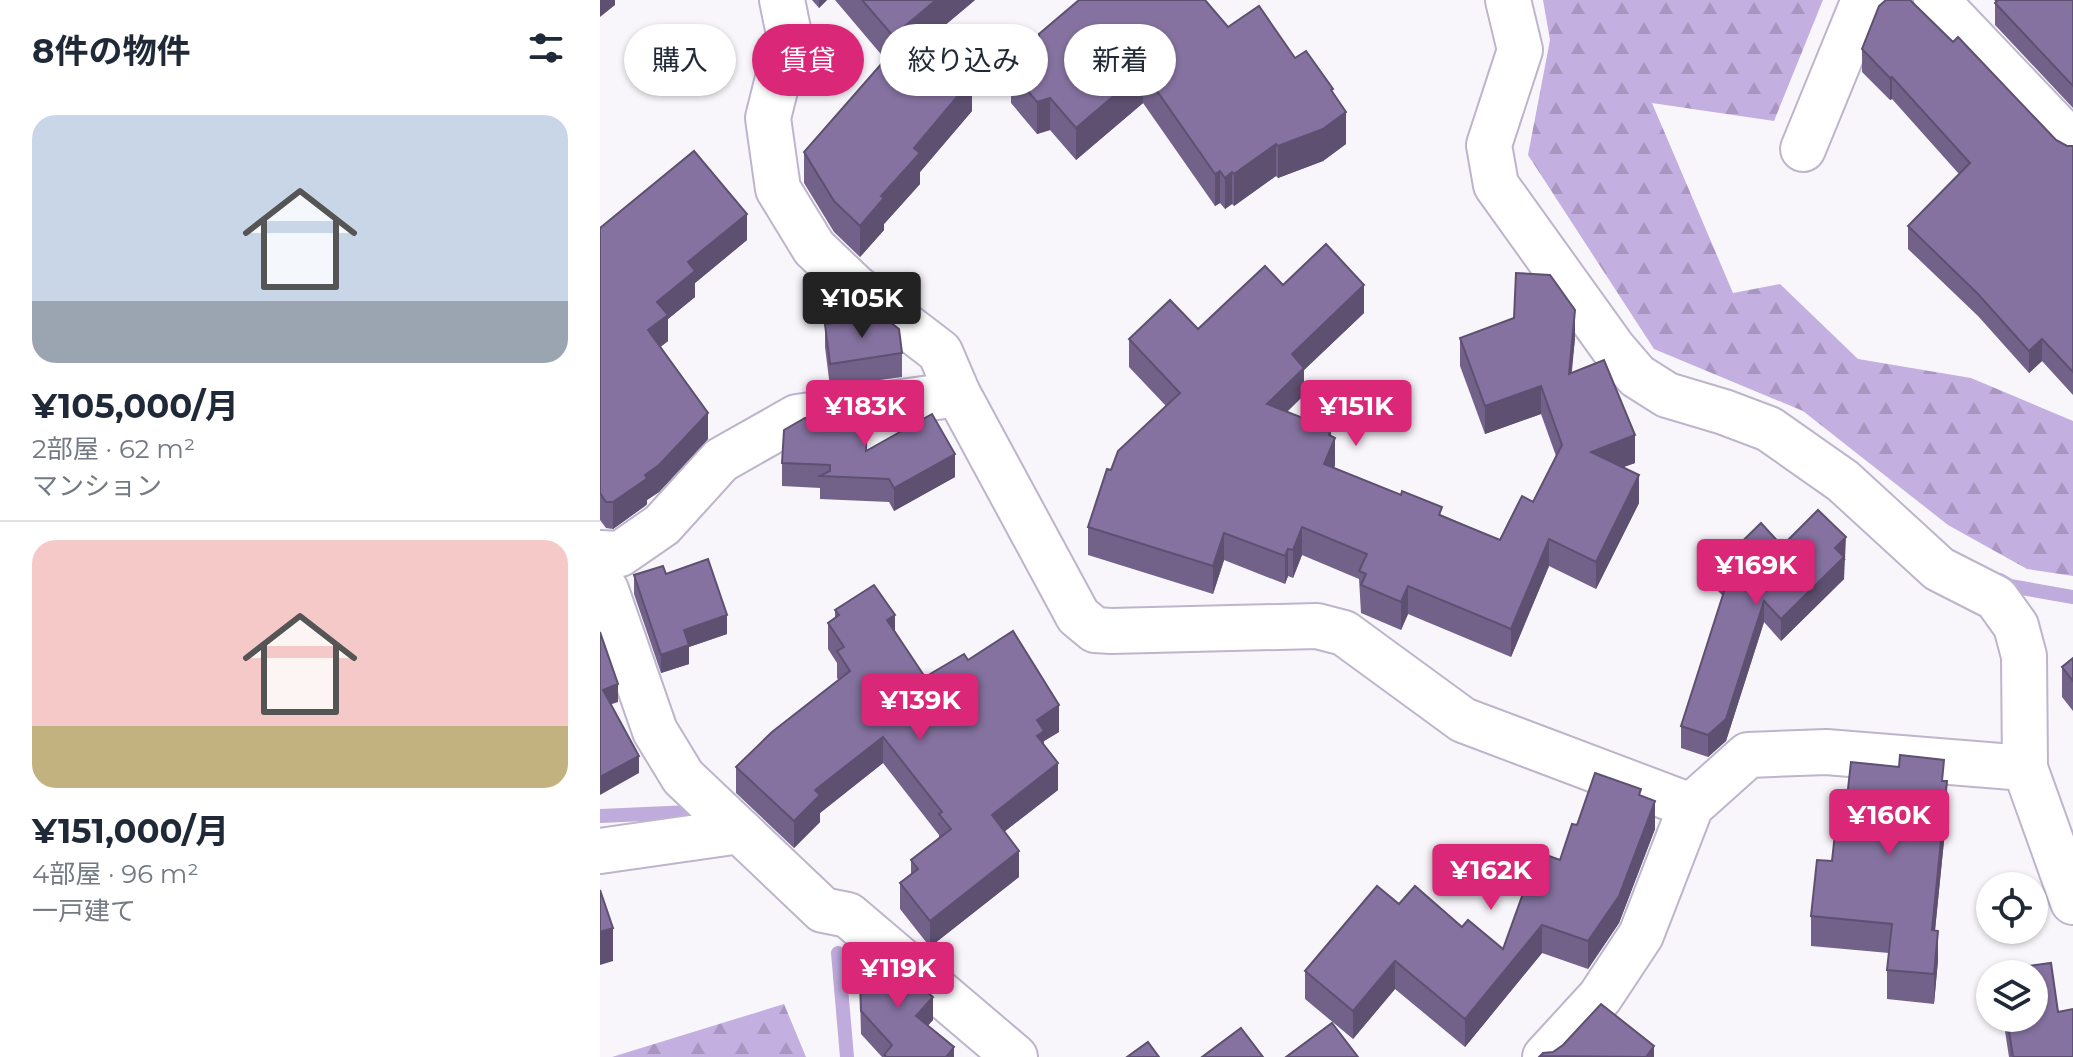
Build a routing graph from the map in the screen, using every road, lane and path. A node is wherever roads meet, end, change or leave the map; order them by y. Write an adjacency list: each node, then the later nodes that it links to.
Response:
1 (782, 0): 7 (street)
2 (1508, 0): 10 (street)
3 (1864, 0): 6 (street)
4 (1936, 0): 5 (street)
5 (2073, 144)
6 (1803, 149)
7 (958, 394): 8 (street); 11 (street)
8 (600, 553)
9 (600, 580): 12 (street)
10 (2025, 768): 11 (street); 14 (street)
11 (1691, 806): 16 (street)
12 (740, 831): 13 (street); 15 (street)
13 (600, 851)
14 (2073, 902)
15 (1015, 1057)
16 (1545, 1057)

